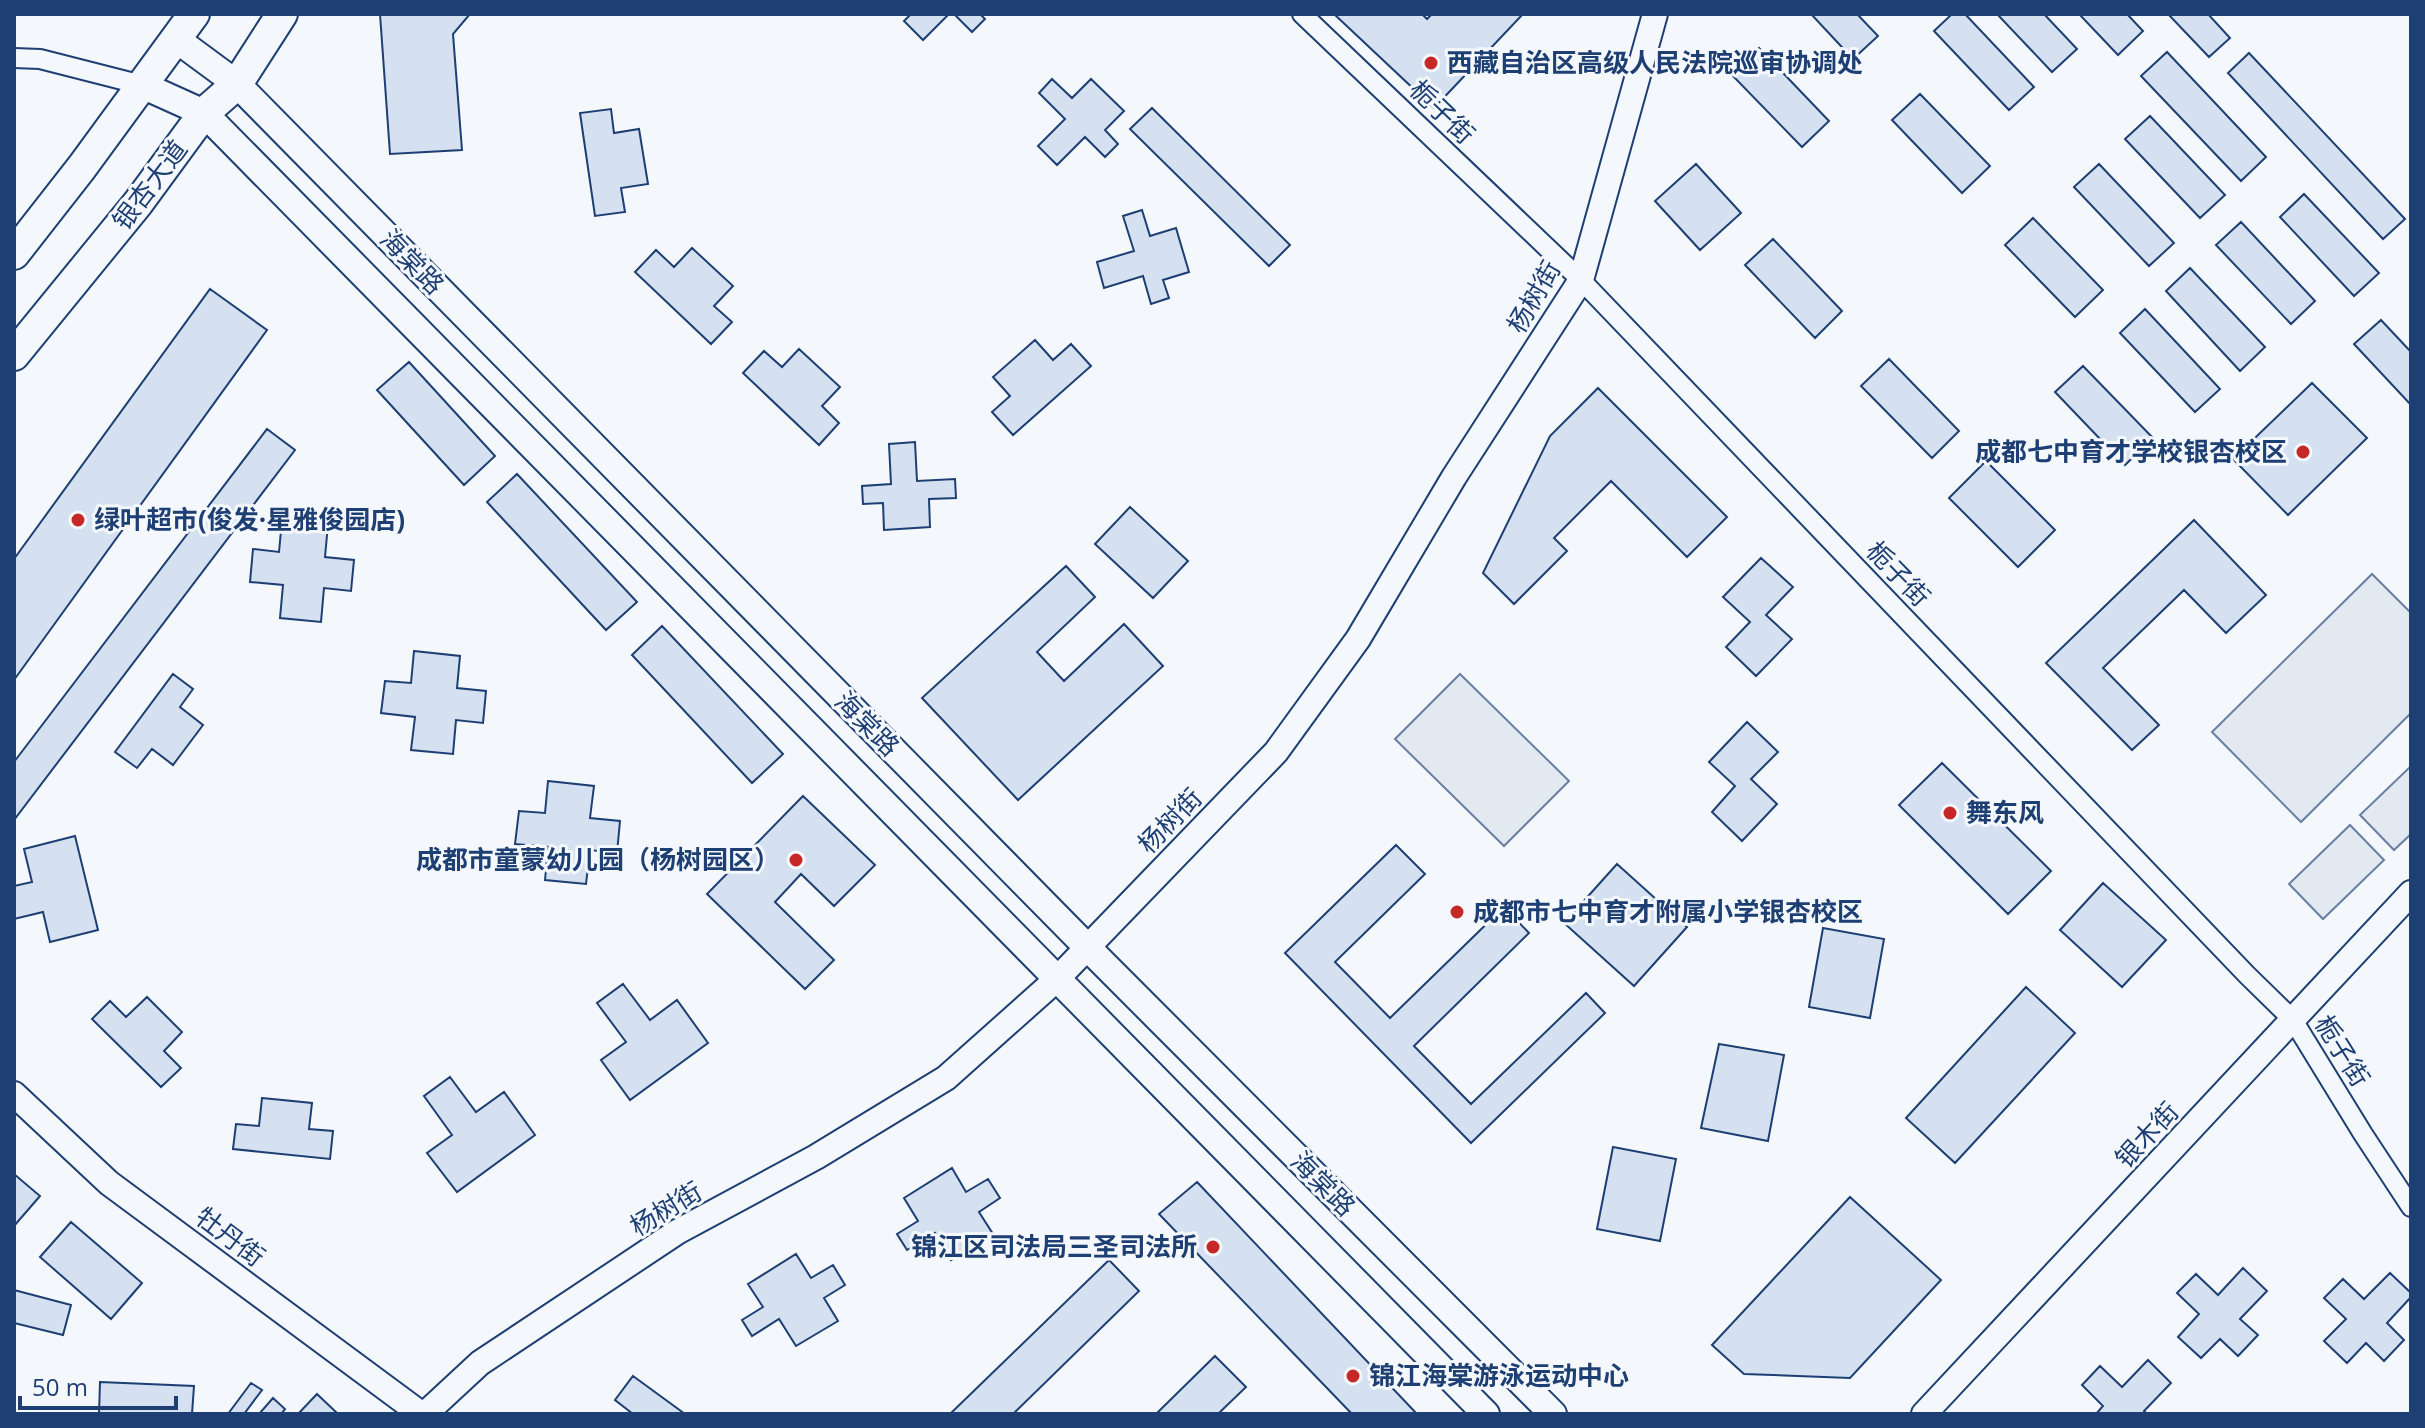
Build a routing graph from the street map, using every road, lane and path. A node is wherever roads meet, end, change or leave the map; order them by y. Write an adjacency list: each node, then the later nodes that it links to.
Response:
1 (194, 14): 5 (main road)
2 (282, 14): 7 (main road, 银杏大道)
3 (1302, 14): 11 (street, 栀子街)
4 (1655, 14): 11 (street, 杨树街)
5 (176, 39): 7 (main road, 海棠路); 8 (main road)
6 (14, 58): 8 (street)
7 (237, 84): 9 (main road, 银杏大道); 14 (main road, 海棠路)
8 (142, 85): 9 (main road, 海棠路); 10 (main road)
9 (204, 113): 12 (main road, 银杏大道); 15 (main road, 海棠路)
10 (14, 254)
11 (1581, 280): 14 (street, 杨树街); 16 (street, 栀子街)
12 (14, 355)
13 (2411, 893): 16 (street, 银木街)
14 (1087, 947): 15 (street, 杨树街); 21 (main road, 海棠路)
15 (1057, 979): 19 (street, 杨树街); 20 (main road, 海棠路)
16 (2293, 1020): 18 (street, 栀子街); 22 (street, 银木街)
17 (14, 1094): 19 (street, 牡丹街)
18 (2411, 1207)
19 (423, 1414)
20 (1486, 1414)
21 (1553, 1414)
22 (1924, 1414)

